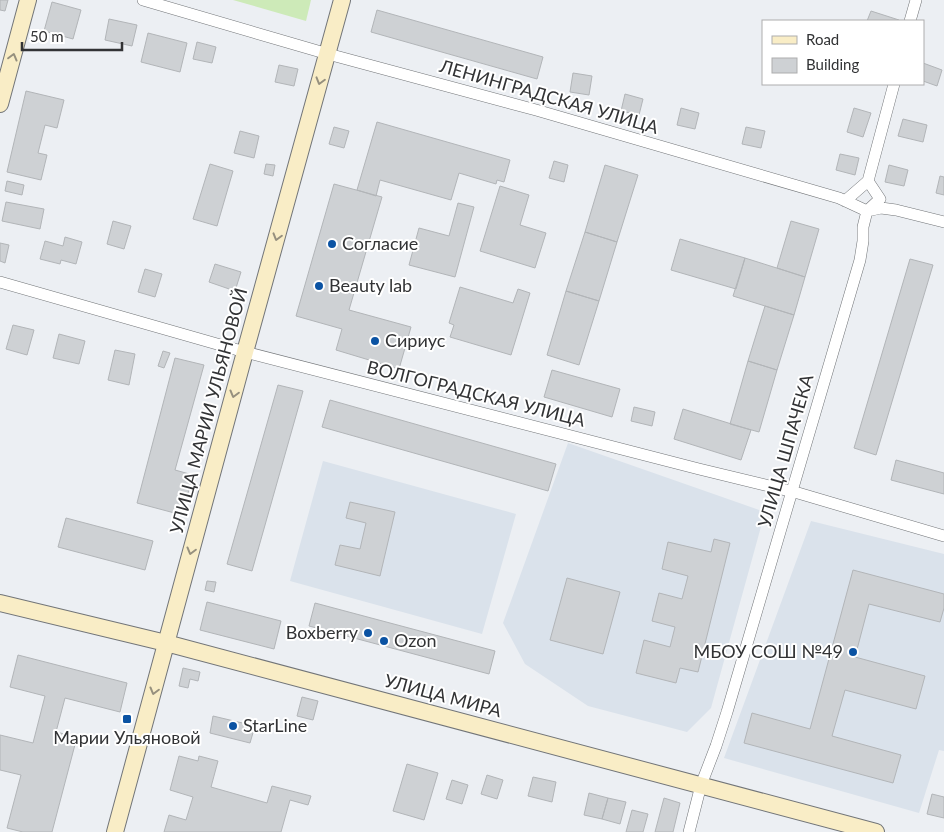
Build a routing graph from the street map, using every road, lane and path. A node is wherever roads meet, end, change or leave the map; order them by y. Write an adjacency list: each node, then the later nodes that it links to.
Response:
1 (28, 0): 8 (street, one-way to 1)
2 (143, 0): 6 (street, ЛЕНИНГРАДСКАЯ УЛИЦА)
3 (342, 0): 6 (street, УЛИЦА МАРИИ УЛЬЯНОВОЙ)
4 (916, 0): 5 (street)
5 (910, 20)
6 (328, 54): 10 (street, ЛЕНИНГРАДСКАЯ УЛИЦА); 14 (street, УЛИЦА МАРИИ УЛЬЯНОВОЙ, one-way to 14)
7 (894, 85): 9 (street)
8 (0, 104)
9 (868, 181): 10 (street); 11 (street, УЛИЦА ШПАЧЕКА)
10 (845, 201): 11 (street, ЛЕНИНГРАДСКАЯ УЛИЦА)
11 (868, 211): 12 (street, ЛЕНИНГРАДСКАЯ УЛИЦА); 15 (street, УЛИЦА ШПАЧЕКА)
12 (944, 222)
13 (0, 282): 14 (street, ВОЛГОГРАДСКАЯ УЛИЦА)
14 (245, 352): 15 (street, ВОЛГОГРАДСКАЯ УЛИЦА); 18 (street, УЛИЦА МАРИИ УЛЬЯНОВОЙ, one-way to 18)
15 (792, 491): 16 (street, ВОЛГОГРАДСКАЯ УЛИЦА); 19 (street, УЛИЦА ШПАЧЕКА)
16 (944, 536)
17 (0, 602): 18 (street, УЛИЦА МИРА)
18 (166, 644): 19 (street, УЛИЦА МИРА); 20 (street, УЛИЦА МАРИИ УЛЬЯНОВОЙ, one-way to 20)
19 (701, 785): 21 (street, УЛИЦА ШПАЧЕКА); 22 (street, УЛИЦА МИРА)
20 (115, 832)
21 (689, 832)
22 (876, 832)

